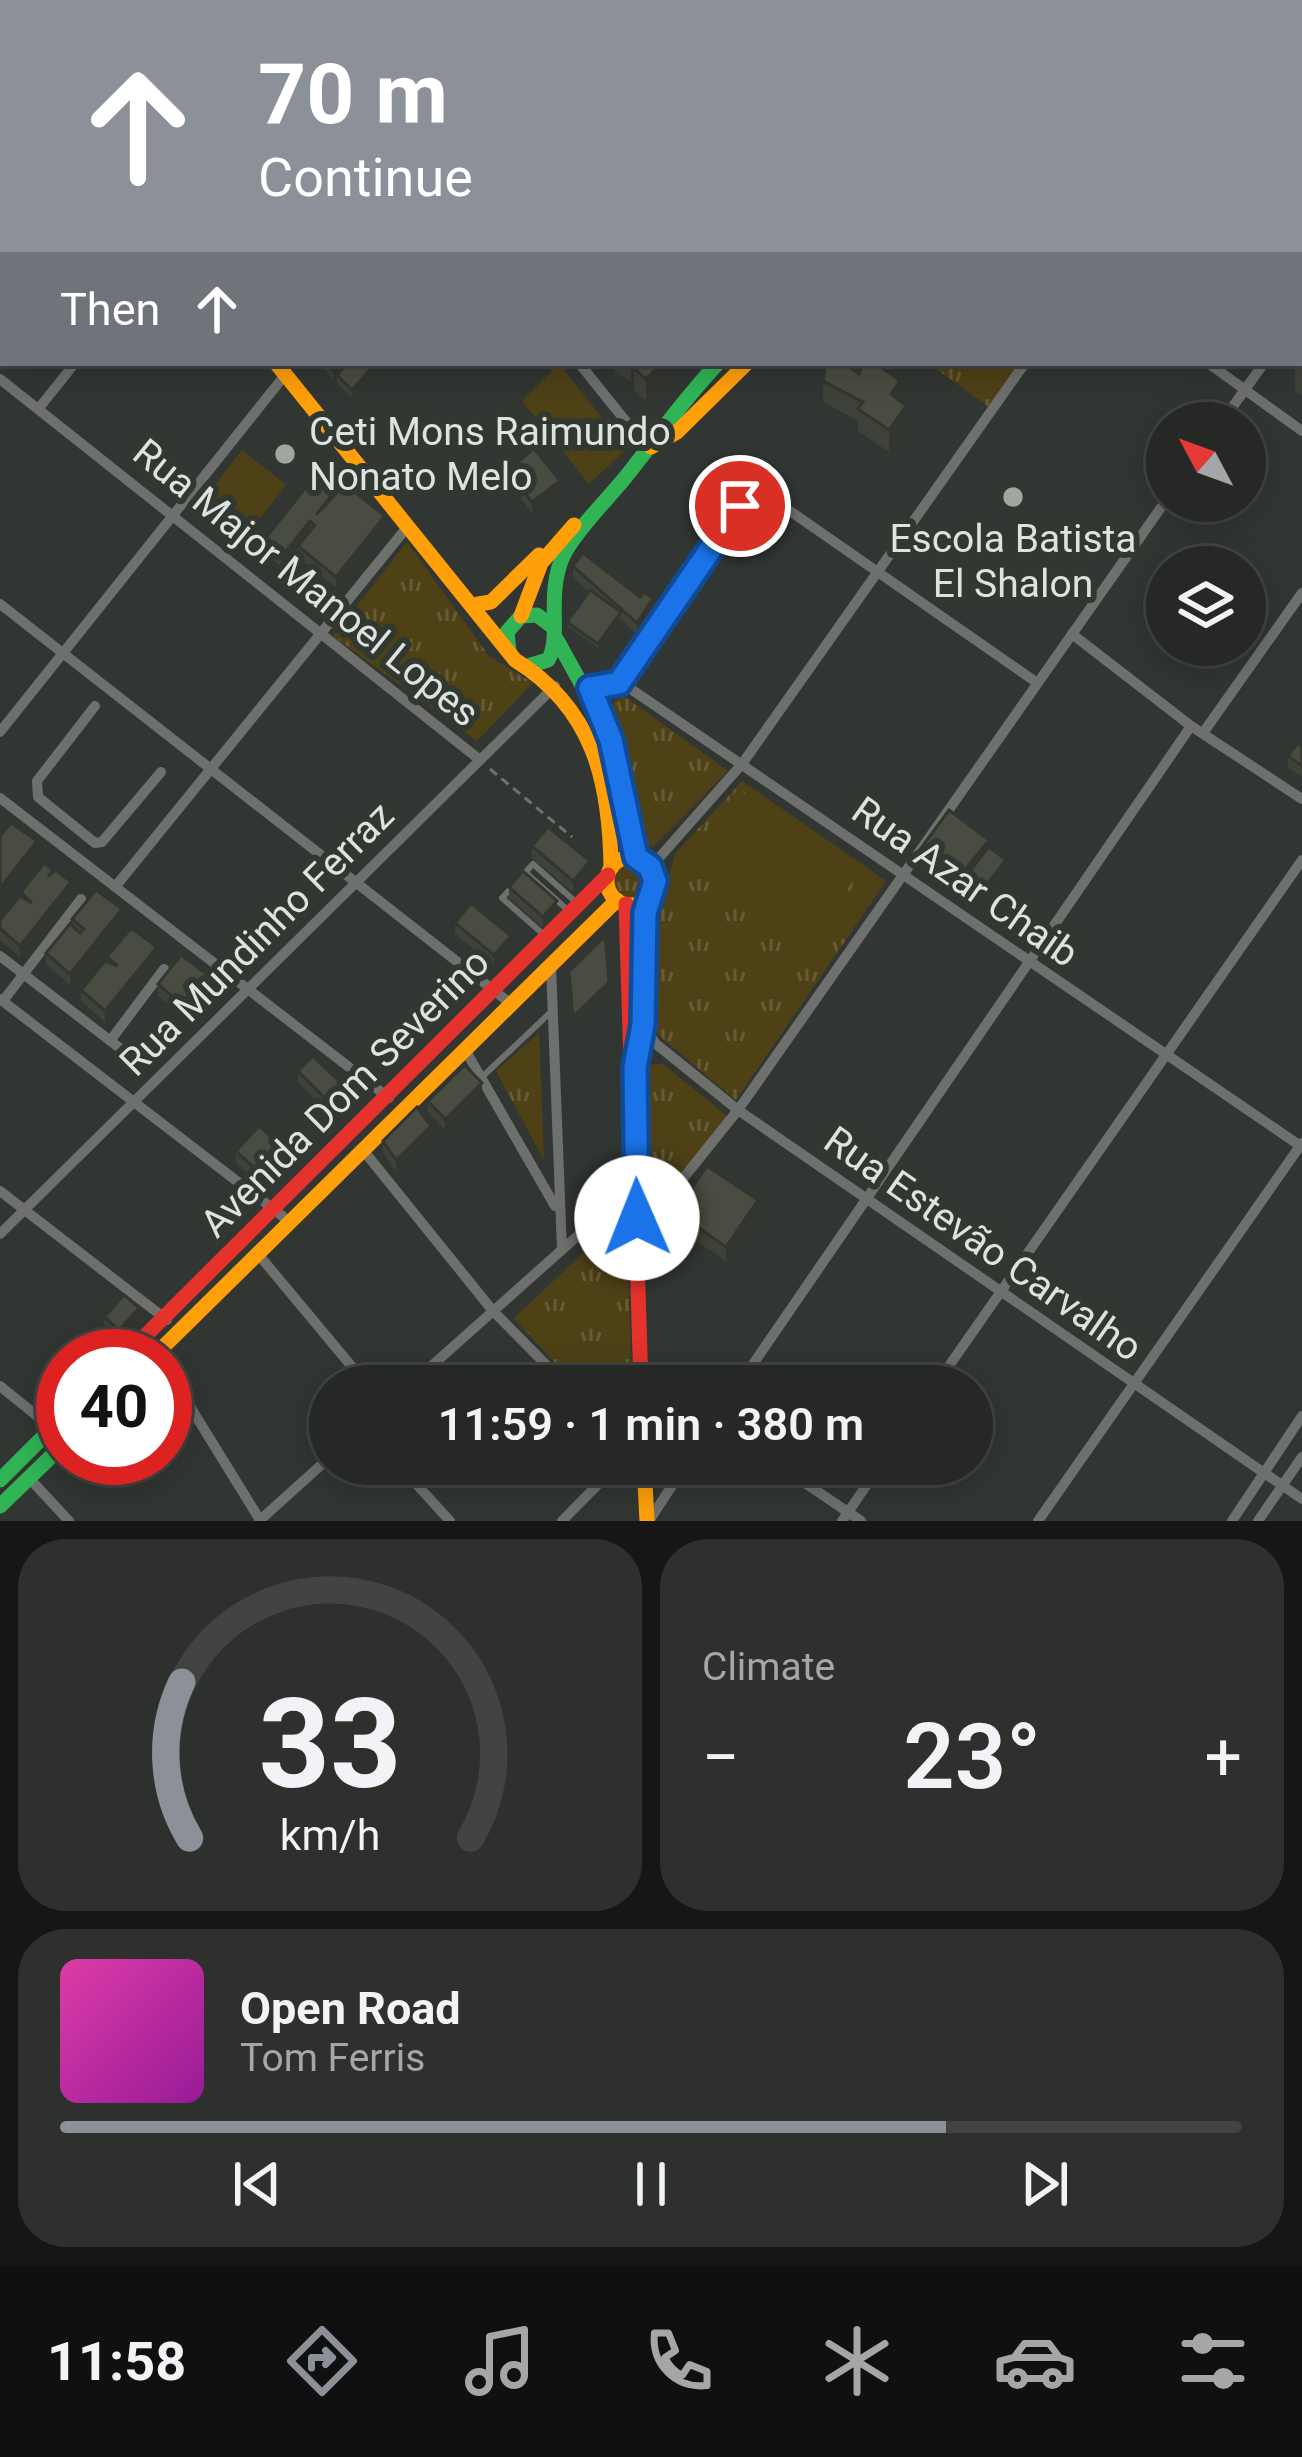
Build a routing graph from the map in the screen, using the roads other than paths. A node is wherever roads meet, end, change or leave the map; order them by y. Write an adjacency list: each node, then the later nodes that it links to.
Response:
1 (73, 366): 12 (street)
2 (586, 366): 14 (street)
3 (715, 366): 14 (main road)
4 (744, 366): 14 (main road)
5 (1023, 366): 20 (street)
6 (1212, 366): 10 (street)
7 (1262, 366): 10 (street)
8 (281, 369): 16 (street); 18 (main road)
9 (0, 380): 12 (street, Rua Major Manoel Lopes)
10 (1245, 390): 11 (street); 13 (street)
11 (1236, 402)
12 (39, 408): 16 (street, Rua Major Manoel Lopes)
13 (1302, 431)
14 (648, 448): 15 (main road)
15 (607, 494): 19 (main road); 26 (main road)
16 (174, 514): 28 (street, Rua Major Manoel Lopes); 30 (street)
17 (1151, 522): 27 (street)
18 (408, 526): 21 (main road); 28 (street)
19 (569, 530): 24 (main road); 25 (main road)
20 (875, 572): 32 (street); 33 (street); 40 (street)
21 (461, 590): 24 (main road); 29 (main road)
22 (1302, 593): 37 (street)
23 (0, 604): 30 (street)
24 (478, 604): 25 (main road)
25 (518, 618): 26 (main road); 29 (main road)
26 (555, 634): 31 (main road); 35 (main road)
27 (1072, 634): 32 (street); 37 (street)
28 (320, 635): 39 (street, Rua Major Manoel Lopes); 41 (street)
29 (510, 654): 31 (main road)
30 (64, 655): 38 (street); 41 (street)
31 (531, 665): 34 (main road)
32 (1036, 682): 50 (street)
33 (619, 683): 35 (street); 40 (street, Rua Azar Chaib)
34 (555, 686): 39 (street, Rua Mundinho Ferraz); 49 (main road)
35 (590, 688): 48 (main road)
36 (95, 706): 45 (street)
37 (1197, 730): 44 (street); 60 (street)
38 (0, 732)
39 (479, 760): 51 (street, Rua Mundinho Ferraz)
40 (742, 764): 48 (street); 50 (street, Rua Azar Chaib)
41 (211, 768): 51 (street); 52 (street)
42 (161, 772): 45 (street)
43 (0, 798): 46 (street)
44 (1302, 800)
45 (69, 822): 46 (street)
46 (54, 840): 52 (street)
47 (1302, 860): 72 (street)
48 (643, 862): 49 (main road); 53 (main road)
49 (610, 872): 55 (main road); 56 (main road, Avenida Dom Severino)
50 (901, 874): 60 (street, Rua Azar Chaib); 78 (street)
51 (356, 882): 63 (street, Rua Mundinho Ferraz); 64 (street)
52 (115, 887): 63 (street)
53 (652, 891): 55 (main road); 68 (main road)
54 (81, 899): 62 (street)
55 (621, 902): 59 (main road, Avenida Dom Severino); 74 (main road)
56 (577, 910): 57 (main road, Avenida Dom Severino); 57 (lane)
57 (549, 939): 64 (main road, Avenida Dom Severino)
58 (0, 956): 62 (street)
59 (551, 962): 66 (main road, Avenida Dom Severino); 67 (street)
60 (1030, 964): 72 (street, Rua Azar Chaib); 84 (street)
61 (164, 969): 69 (street)
62 (24, 975): 65 (street); 69 (street)
63 (247, 990): 76 (street); 77 (street, Rua Mundinho Ferraz)
64 (496, 990): 66 (street); 76 (main road, Avenida Dom Severino)
65 (2, 1000): 77 (street)
66 (510, 1003): 70 (main road, Avenida Dom Severino)
67 (552, 1011): 75 (lane); 85 (street)
68 (643, 1025): 71 (street, Rua Estevão Carvalho); 74 (main road)
69 (110, 1041): 73 (street)
70 (464, 1048): 75 (street); 80 (main road, Avenida Dom Severino)
71 (670, 1054): 74 (street); 78 (street, Rua Estevão Carvalho)
72 (1168, 1056): 79 (street, Rua Azar Chaib); 92 (street)
73 (134, 1059)
74 (635, 1067): 82 (main road)
75 (482, 1078): 85 (street)
76 (389, 1098): 87 (main road, Avenida Dom Severino)
77 (133, 1103): 86 (street, Rua Mundinho Ferraz); 87 (street)
78 (737, 1110): 81 (street); 84 (street, Rua Estevão Carvalho)
79 (1302, 1145): 103 (street)
80 (363, 1150): 88 (main road, Avenida Dom Severino); 93 (street)
81 (681, 1181)
82 (637, 1183): 90 (street); 100 (main road)
83 (0, 1191): 86 (street)
84 (866, 1200): 92 (street, Rua Estevão Carvalho); 101 (street)
85 (557, 1209): 90 (street)
86 (24, 1210): 89 (street, Rua Mundinho Ferraz); 94 (street)
87 (274, 1210): 88 (street); 94 (main road, Avenida Dom Severino)
88 (290, 1222): 91 (main road, Avenida Dom Severino)
89 (0, 1234)
90 (562, 1250): 93 (street)
91 (258, 1255): 96 (main road, Avenida Dom Severino); 97 (street)
92 (1000, 1293): 102 (street); 103 (street, Rua Estevão Carvalho)
93 (493, 1311): 98 (street); 99 (street)
94 (164, 1317): 95 (main road, Avenida Dom Severino); 96 (street)
95 (152, 1329)
96 (179, 1329)
97 (350, 1365)
98 (433, 1365)
99 (546, 1365)
100 (641, 1365)
101 (752, 1365)
102 (950, 1365)
103 (1132, 1384): 111 (street, Rua Estevão Carvalho); 131 (street)
104 (0, 1386): 105 (street)
105 (36, 1409)
106 (192, 1411): 125 (street)
107 (1302, 1416): 111 (street)
108 (36, 1444): 114 (main road)
109 (1302, 1456): 121 (street)
110 (36, 1471): 113 (main road)
111 (1263, 1474): 121 (street, Rua Estevão Carvalho); 132 (street)
112 (309, 1476): 125 (street)
113 (29, 1478): 123 (main road); 126 (street)
114 (0, 1480)
115 (417, 1485): 127 (street)
116 (597, 1485): 128 (street)
117 (645, 1485): 129 (main road)
118 (672, 1485): 129 (street)
119 (804, 1485): 124 (street)
120 (867, 1485): 124 (street)
121 (1282, 1486): 122 (street, Rua Estevão Carvalho); 133 (street)
122 (1302, 1499)
123 (0, 1506)
124 (845, 1517): 130 (street)
125 (260, 1520)
126 (69, 1521)
127 (449, 1521)
128 (562, 1521)
129 (648, 1521)
130 (861, 1521)
131 (1038, 1521)
132 (1232, 1521)
133 (1258, 1521)

